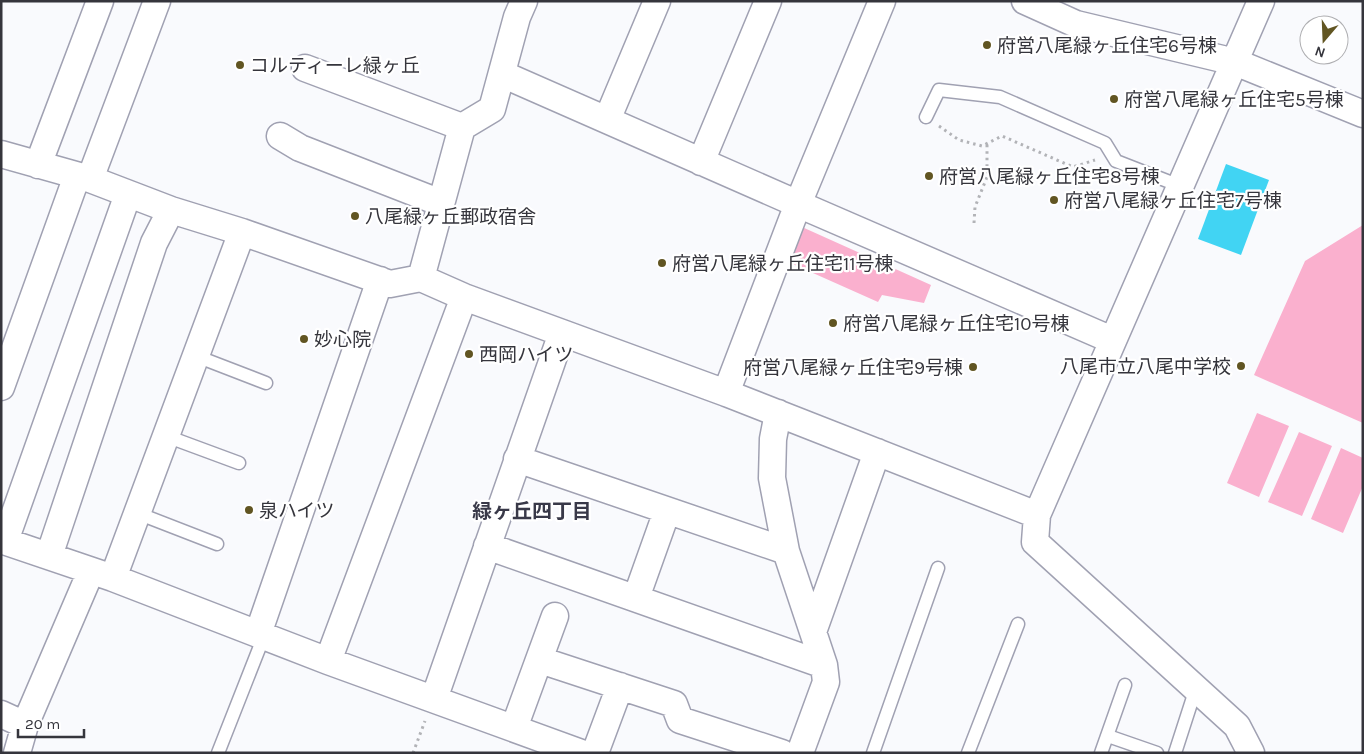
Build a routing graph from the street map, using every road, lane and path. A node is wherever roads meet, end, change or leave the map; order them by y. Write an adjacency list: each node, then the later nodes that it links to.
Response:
1 (100, 1): 21 (street)
2 (157, 1): 22 (street)
3 (524, 1): 11 (street)
4 (657, 1): 14 (street)
5 (768, 1): 20 (street)
6 (882, 1): 26 (street)
7 (1025, 1): 9 (street)
8 (1260, 1): 9 (street)
9 (1235, 62): 12 (street); 23 (street)
10 (305, 68): 15 (street)
11 (502, 74): 14 (street); 15 (street)
12 (1363, 114)
13 (926, 116): 17 (path); 19 (lane)
14 (607, 120): 20 (street)
15 (462, 127): 25 (street)
16 (280, 136): 25 (street)
17 (987, 144): 19 (path); 28 (path)
18 (1, 154): 21 (street)
19 (1113, 155): 23 (lane)
20 (701, 162): 26 (street)
21 (38, 164): 22 (street)
22 (84, 178): 24 (street); 37 (street)
23 (1180, 186): 34 (street)
24 (128, 194): 27 (street); 40 (street)
25 (441, 203): 30 (street)
26 (798, 204): 34 (street); 38 (street)
27 (170, 210): 29 (street); 42 (street)
28 (974, 223)
29 (242, 232): 31 (street); 35 (street)
30 (421, 278): 31 (street); 32 (street)
31 (380, 280): 60 (street)
32 (464, 297): 33 (street); 62 (street)
33 (562, 333): 38 (street); 44 (street)
34 (1112, 340): 48 (street)
35 (196, 356): 36 (lane); 41 (street)
36 (266, 383)
37 (1, 386)
38 (726, 393): 39 (street)
39 (778, 413): 43 (street); 52 (street)
40 (46, 427): 42 (street); 49 (street)
41 (166, 436): 45 (lane); 47 (street)
42 (87, 441): 53 (street)
43 (877, 452): 48 (street); 59 (street)
44 (517, 460): 46 (street); 51 (street)
45 (239, 464)
46 (667, 511): 52 (street); 56 (street)
47 (137, 513): 50 (lane); 55 (street)
48 (1037, 515): 66 (street)
49 (3, 540): 53 (street)
50 (217, 544)
51 (487, 546): 56 (street); 67 (street)
52 (786, 551): 59 (street)
53 (48, 556): 55 (street)
54 (938, 568): 79 (lane)
55 (102, 574): 60 (street); 69 (street)
56 (636, 598): 63 (street)
57 (555, 616): 61 (street)
58 (1018, 624): 80 (lane)
59 (813, 632): 63 (street)
60 (261, 635): 62 (street); 73 (lane)
61 (540, 660): 65 (street); 70 (street)
62 (328, 661): 67 (street)
63 (824, 665): 78 (street)
64 (1125, 685): 71 (lane)
65 (620, 686): 76 (street); 77 (street)
66 (1196, 688): 83 (lane); 84 (street)
67 (434, 699): 70 (street); 74 (path)
68 (1, 714): 69 (street)
69 (25, 725): 72 (street)
70 (514, 728): 75 (street)
71 (1108, 736): 81 (lane); 82 (lane)
72 (17, 753)
73 (218, 753)
74 (413, 753)
75 (581, 753)
76 (595, 753)
77 (782, 753)
78 (800, 753)
79 (873, 753)
80 (968, 753)
81 (1101, 753)
82 (1157, 753)
83 (1176, 753)
84 (1251, 753)

